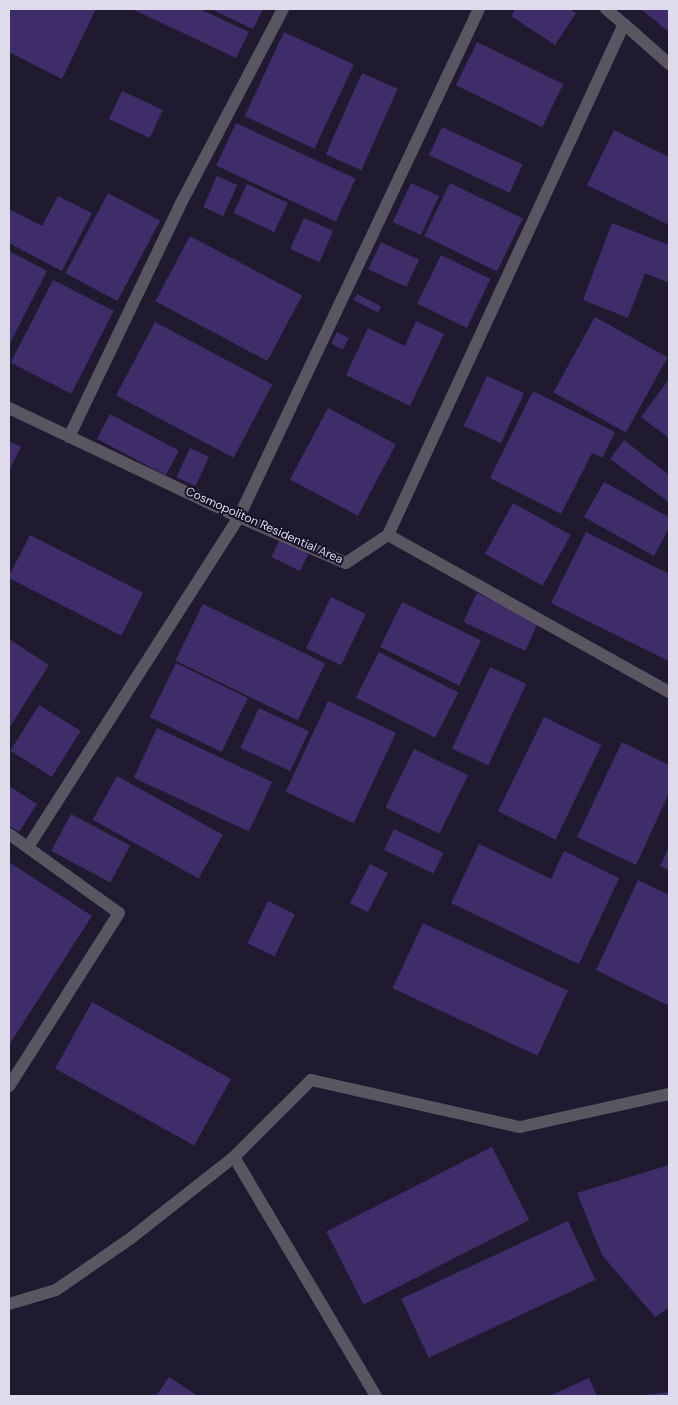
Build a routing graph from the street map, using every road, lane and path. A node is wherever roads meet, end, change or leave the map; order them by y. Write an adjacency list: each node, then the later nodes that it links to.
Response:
1 (282, 9): 7 (street)
2 (479, 9): 8 (street)
3 (606, 9): 4 (street)
4 (624, 24): 5 (street); 9 (street)
5 (669, 64)
6 (9, 408): 7 (street, Cosmopoliton Residential Area)
7 (69, 437): 8 (street, Cosmopoliton Residential Area)
8 (239, 517): 9 (street, Cosmopoliton Residential Area); 12 (street)
9 (388, 535): 10 (street)
10 (669, 692)
11 (9, 834): 12 (street)
12 (28, 848): 13 (street)
13 (9, 1086)
14 (669, 1094): 15 (street)
15 (234, 1157): 16 (street); 17 (street)
16 (9, 1304)
17 (376, 1396)

